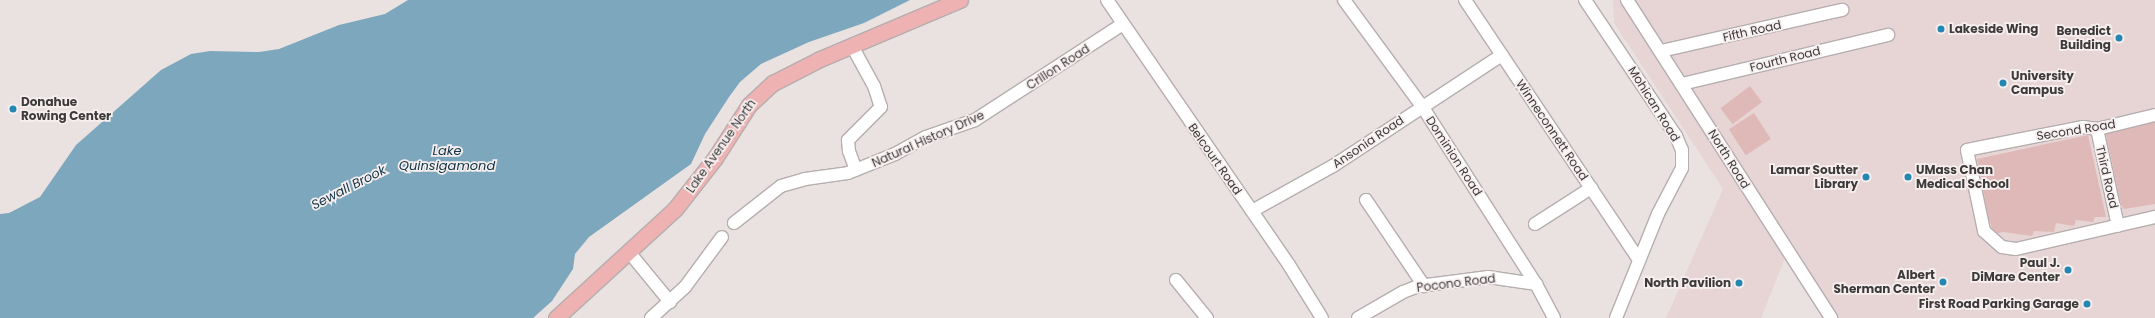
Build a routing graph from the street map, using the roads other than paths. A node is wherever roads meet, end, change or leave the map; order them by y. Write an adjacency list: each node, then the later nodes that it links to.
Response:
1 (960, 0): 10 (main road, Lake Avenue North)
2 (1107, 0): 8 (street, Belcourt Road)
3 (1344, 0): 14 (street, Dominion Road)
4 (1465, 0): 12 (street, Winneconnett Road)
5 (1585, 0): 28 (street, Mohican Road)
6 (1627, 0): 11 (street, North Road)
7 (1842, 10): 11 (street, Fifth Road)
8 (1123, 24): 15 (street, Crillon Road); 21 (street, Belcourt Road)
9 (1888, 35): 13 (street, Fourth Road)
10 (852, 46): 18 (street); 27 (main road, Lake Avenue North)
11 (1661, 51): 13 (street, North Road)
12 (1502, 55): 14 (street, Ansonia Road); 19 (street, Winneconnett Road)
13 (1682, 84): 40 (street, North Road)
14 (1422, 106): 21 (street, Ansonia Road); 30 (street, Dominion Road)
15 (992, 110): 18 (street, Natural History Drive)
16 (2155, 115): 17 (street, Second Road)
17 (2097, 129): 25 (street, Third Road); 25 (street, Second Road)
18 (856, 170): 23 (street, Natural History Drive)
19 (1591, 188): 24 (street); 28 (street, Winneconnett Road)
20 (1366, 200): 31 (street)
21 (1252, 211): 36 (street, Belcourt Road)
22 (2155, 217): 25 (street)
23 (734, 222)
24 (1536, 224)
25 (2118, 226)
26 (722, 237): 32 (street)
27 (629, 252): 32 (street); 33 (main road, Lake Avenue North)
28 (1639, 260): 39 (street, Mohican Road)
29 (1176, 280): 35 (street)
30 (1536, 284): 31 (street, Pocono Road); 38 (street, Dominion Road)
31 (1424, 286): 37 (street, Pocono Road)
32 (670, 302): 34 (street)
33 (556, 318)
34 (651, 318)
35 (1207, 318)
36 (1322, 318)
37 (1358, 318)
38 (1554, 318)
39 (1616, 318)
40 (1831, 318)

